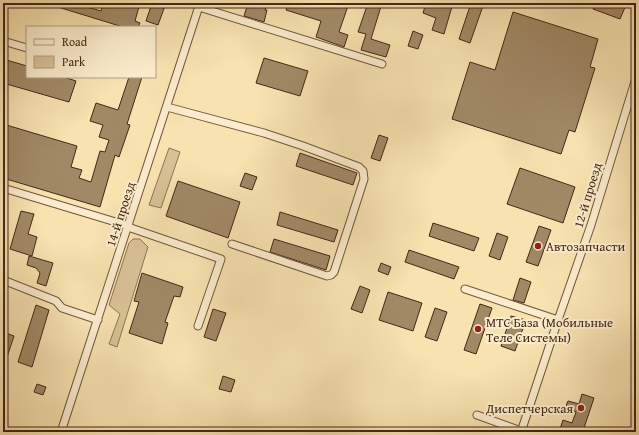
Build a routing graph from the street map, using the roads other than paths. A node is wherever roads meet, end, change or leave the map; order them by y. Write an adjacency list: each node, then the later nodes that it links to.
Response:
1 (200, 5): 4 (street); 6 (street, 14-й проезд)
2 (3, 41): 3 (street)
3 (26, 48)
4 (382, 64)
5 (636, 78): 13 (street, 12-й проезд)
6 (167, 107): 8 (street, 14-й проезд); 9 (street)
7 (3, 188): 8 (street)
8 (129, 226): 12 (street, 14-й проезд); 14 (street)
9 (232, 244)
10 (3, 280): 12 (street)
11 (465, 289): 13 (street)
12 (98, 320): 16 (street, 14-й проезд)
13 (558, 320): 17 (street, 12-й проезд)
14 (198, 326)
15 (477, 416): 17 (street)
16 (61, 432)
17 (521, 432)

